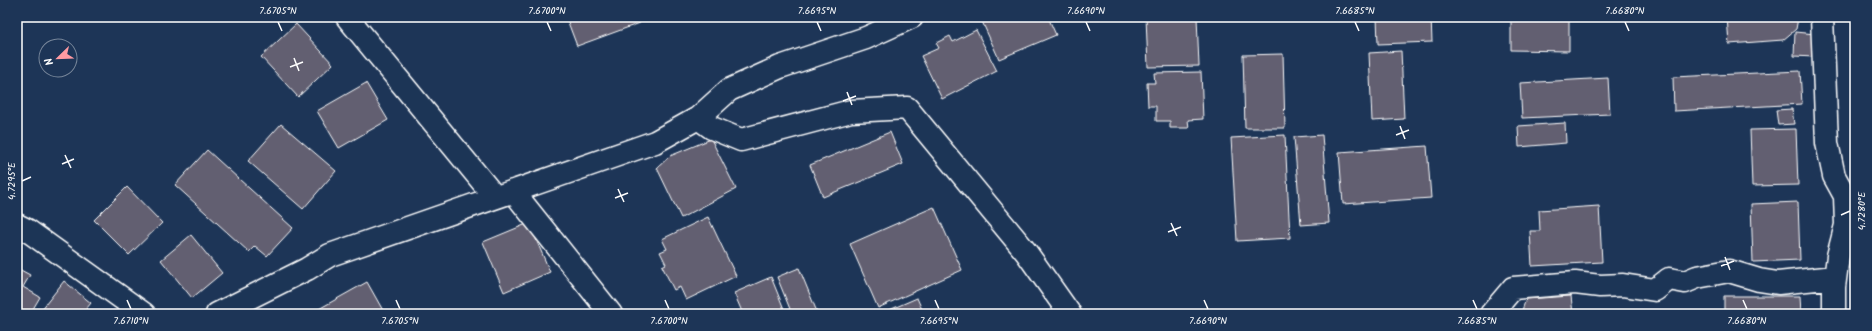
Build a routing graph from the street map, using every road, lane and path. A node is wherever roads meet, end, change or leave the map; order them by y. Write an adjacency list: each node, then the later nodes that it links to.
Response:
1 (347, 17): 5 (street)
2 (912, 17): 4 (street)
3 (1822, 17): 6 (street)
4 (698, 118): 5 (street); 12 (street)
5 (504, 194): 10 (street); 11 (street)
6 (1850, 195): 8 (street)
7 (17, 225): 9 (street)
8 (1835, 277): 13 (street); 14 (street)
9 (144, 314)
10 (217, 314)
11 (611, 314)
12 (1070, 314)
13 (1491, 314)
14 (1834, 314)

